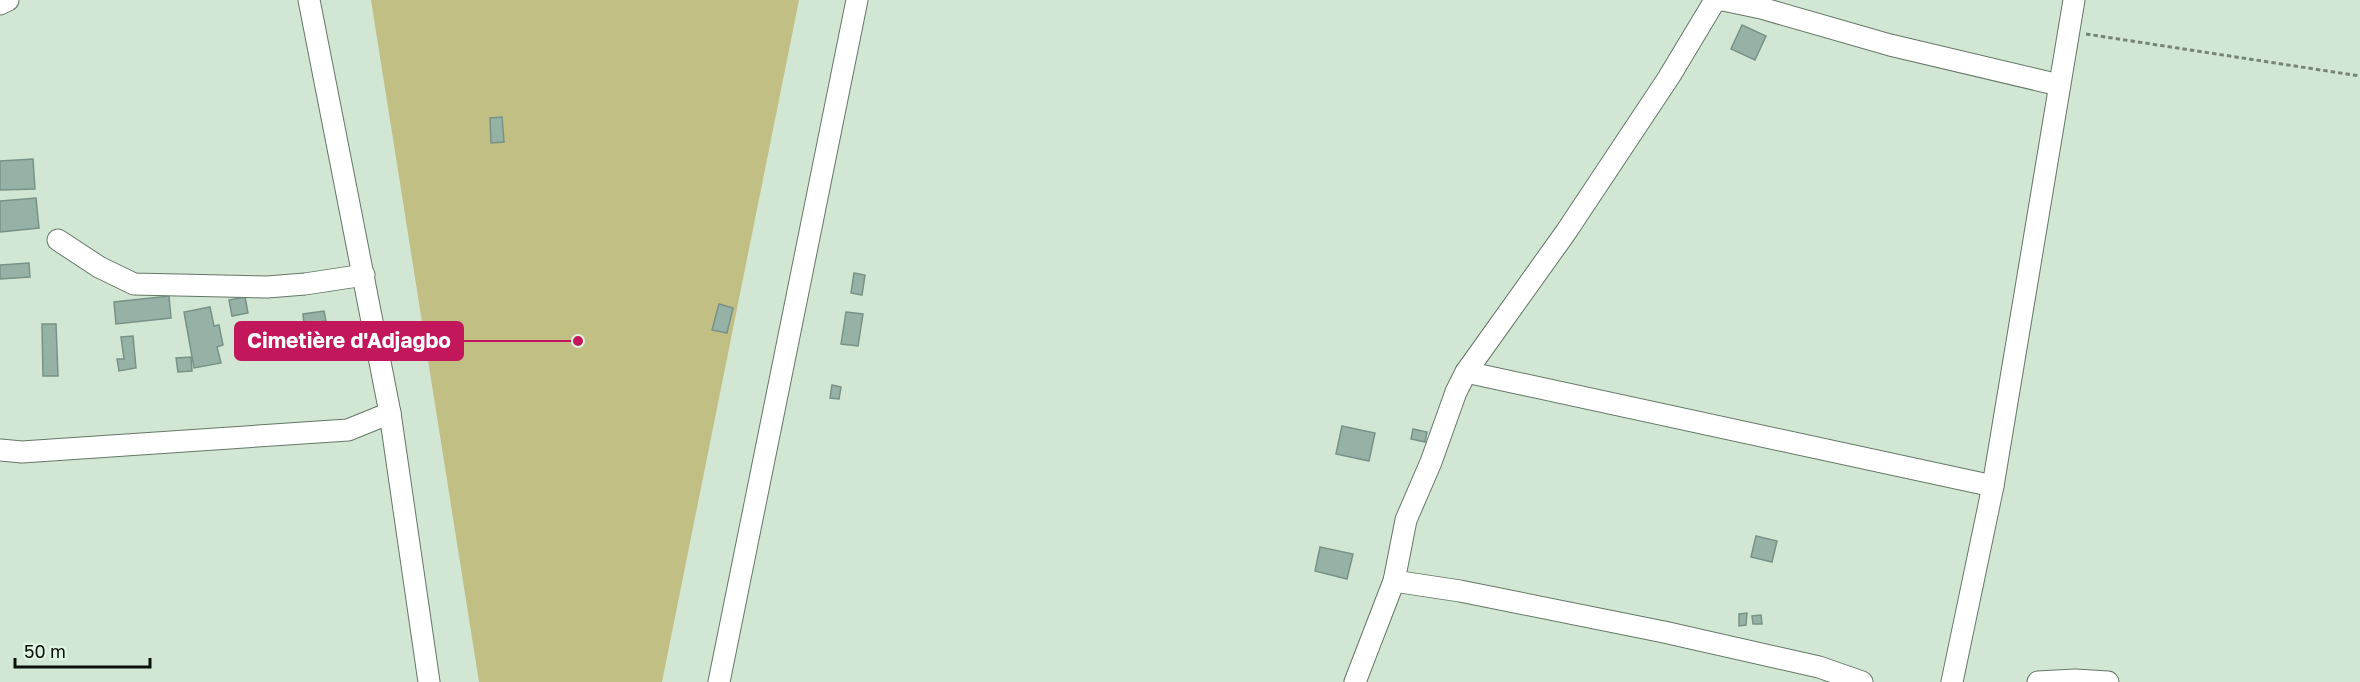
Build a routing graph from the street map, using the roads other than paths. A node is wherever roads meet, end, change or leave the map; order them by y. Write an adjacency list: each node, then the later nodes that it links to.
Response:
1 (8, 0): 6 (street)
2 (309, 0): 9 (street)
3 (857, 0): 16 (street)
4 (1722, 0): 7 (street); 10 (street)
5 (2074, 0): 7 (street)
6 (0, 4)
7 (2059, 85): 13 (street)
8 (58, 240): 9 (street)
9 (364, 275): 11 (street)
10 (1466, 372): 13 (street); 14 (street)
11 (390, 413): 12 (street); 15 (street)
12 (0, 450)
13 (1993, 486): 19 (street)
14 (1394, 581): 17 (street); 18 (street)
15 (429, 682)
16 (718, 682)
17 (1355, 682)
18 (1862, 682)
19 (1952, 682)
20 (2038, 682): 21 (street)
21 (2108, 682)

